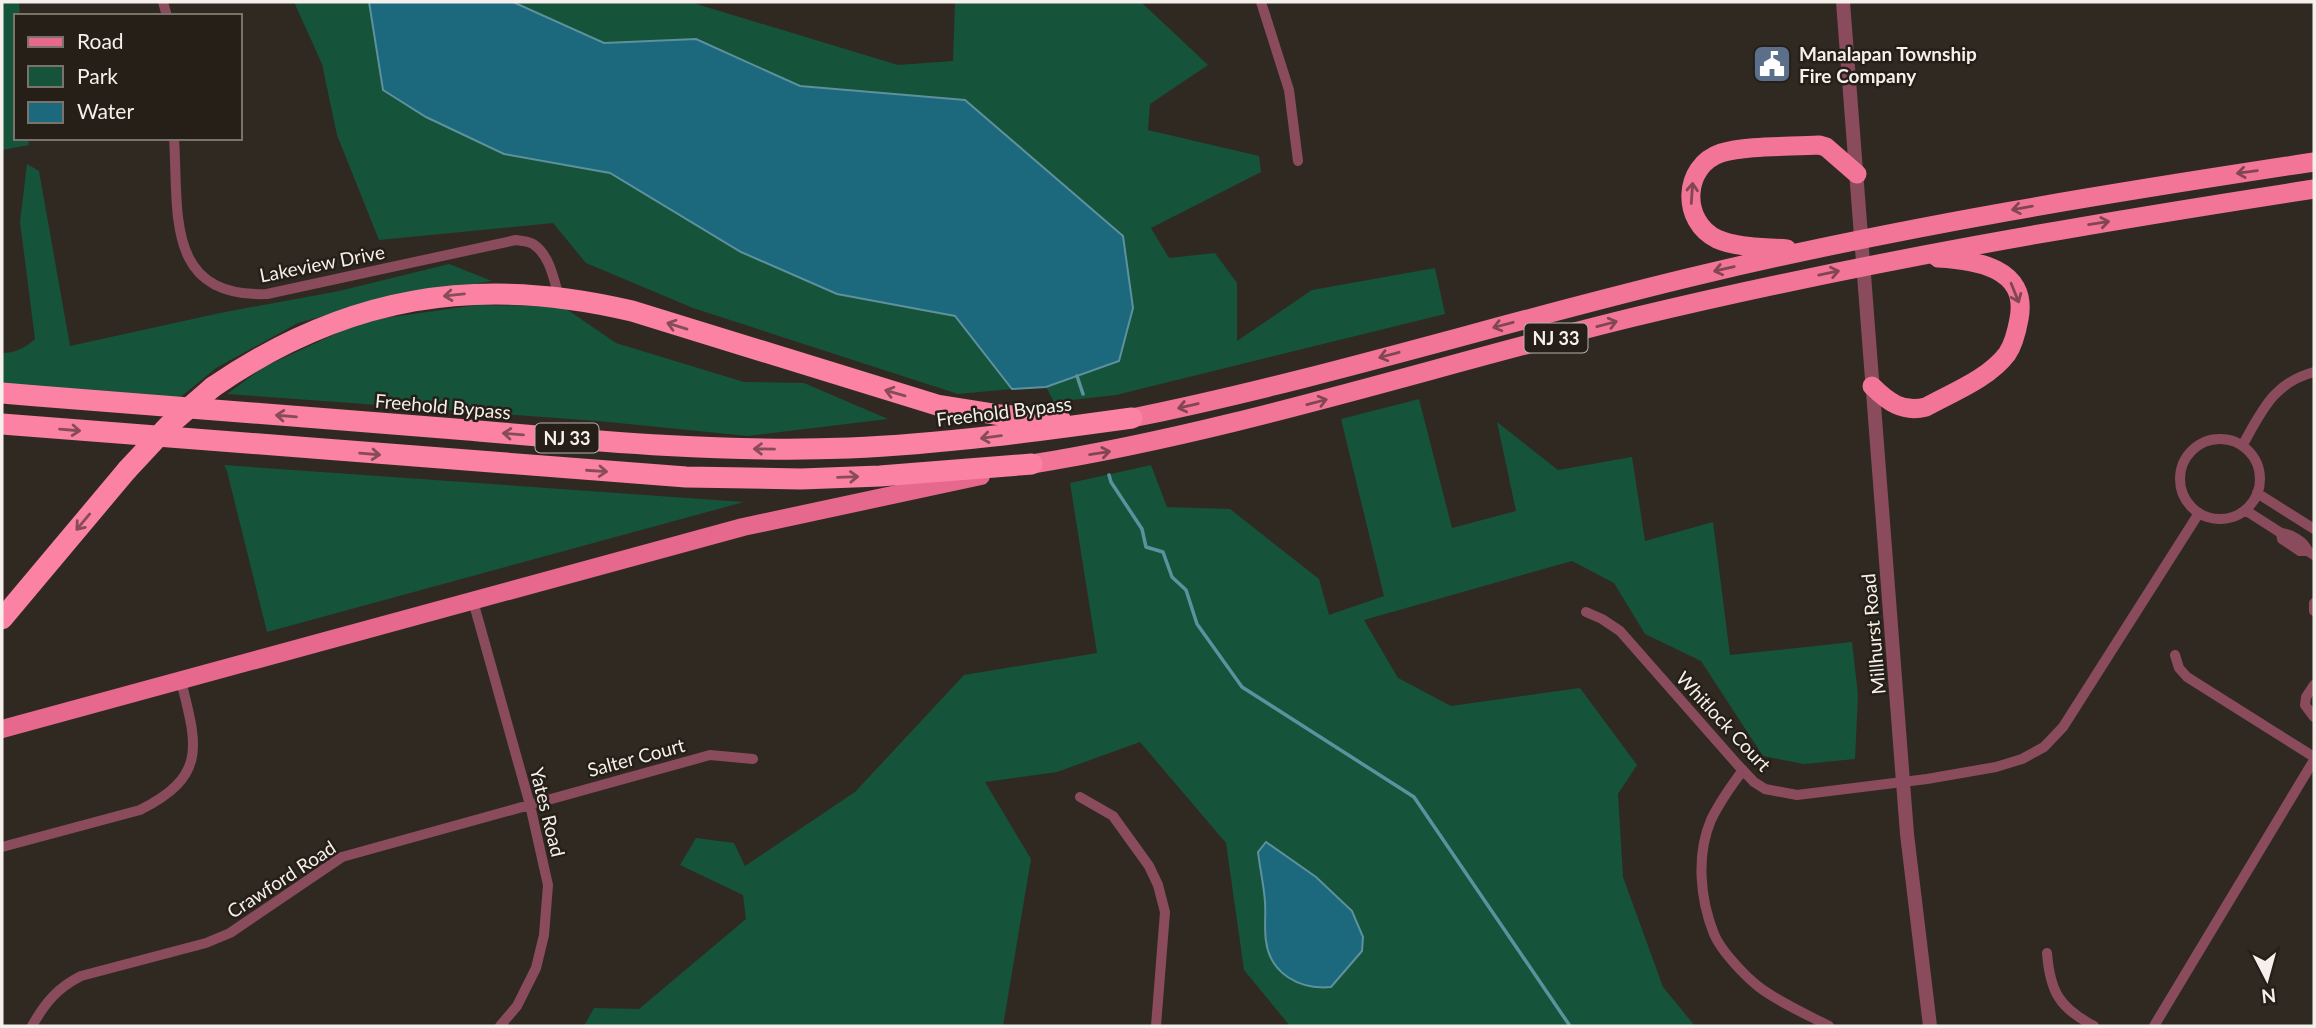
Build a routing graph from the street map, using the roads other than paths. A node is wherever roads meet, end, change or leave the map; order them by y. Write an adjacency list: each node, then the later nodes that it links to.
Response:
1 (1261, 2): 4 (street)
2 (1843, 2): 6 (street)
3 (174, 140): 12 (street, Lakeview Drive)
4 (1298, 161)
5 (2314, 162): 8 (highway, NJ 33, one-way to 8)
6 (1857, 174): 8 (street); 9 (highway, one-way to 6)
7 (2314, 189): 10 (highway, NJ 33, one-way to 7)
8 (1862, 238): 9 (highway, NJ 33); 11 (street, Millhurst Road)
9 (1802, 251): 16 (highway, NJ 33, one-way to 16)
10 (1912, 256): 11 (highway, NJ 33); 14 (highway, one-way to 14)
11 (1864, 265): 14 (street, Millhurst Road); 19 (highway, NJ 33, one-way to 11)
12 (559, 297): 16 (highway, one-way to 12); 31 (highway, one-way to 31, bridge)
13 (2314, 372): 18 (street)
14 (1872, 386): 40 (street, Millhurst Road)
15 (2, 394): 16 (highway, Freehold Bypass / NJ 33, one-way to 15)
16 (1132, 418)
17 (2, 424): 19 (highway, NJ 33, one-way to 19)
18 (2242, 446): 20 (street); 22 (street)
19 (1032, 464): 27 (main road)
20 (2257, 493): 21 (street); 23 (street)
21 (2245, 510): 22 (street); 25 (street)
22 (2199, 513): 40 (street, Whitlock Court)
23 (2291, 515): 24 (street); 25 (street)
24 (2314, 530)
25 (2279, 532): 26 (street)
26 (2311, 553)
27 (473, 601): 33 (main road); 42 (street, Yates Road)
28 (2314, 603): 29 (street)
29 (2314, 611)
30 (1586, 612): 39 (street, Whitlock Court)
31 (2, 619)
32 (2175, 655): 38 (street)
33 (181, 681): 36 (main road); 43 (street)
34 (2314, 685): 35 (street)
35 (2314, 717)
36 (2, 729)
37 (753, 759): 42 (street, Salter Court)
38 (2314, 759): 51 (street)
39 (1743, 770): 40 (street, Whitlock Court); 48 (street)
40 (1904, 782): 49 (street, Millhurst Road)
41 (1080, 797): 47 (street)
42 (530, 805): 45 (street, Crawford Road); 46 (street, Yates Road)
43 (2, 847)
44 (2048, 953): 50 (street)
45 (32, 1026)
46 (500, 1026)
47 (1156, 1026)
48 (1829, 1026)
49 (1930, 1026)
50 (2094, 1026)
51 (2154, 1026)

